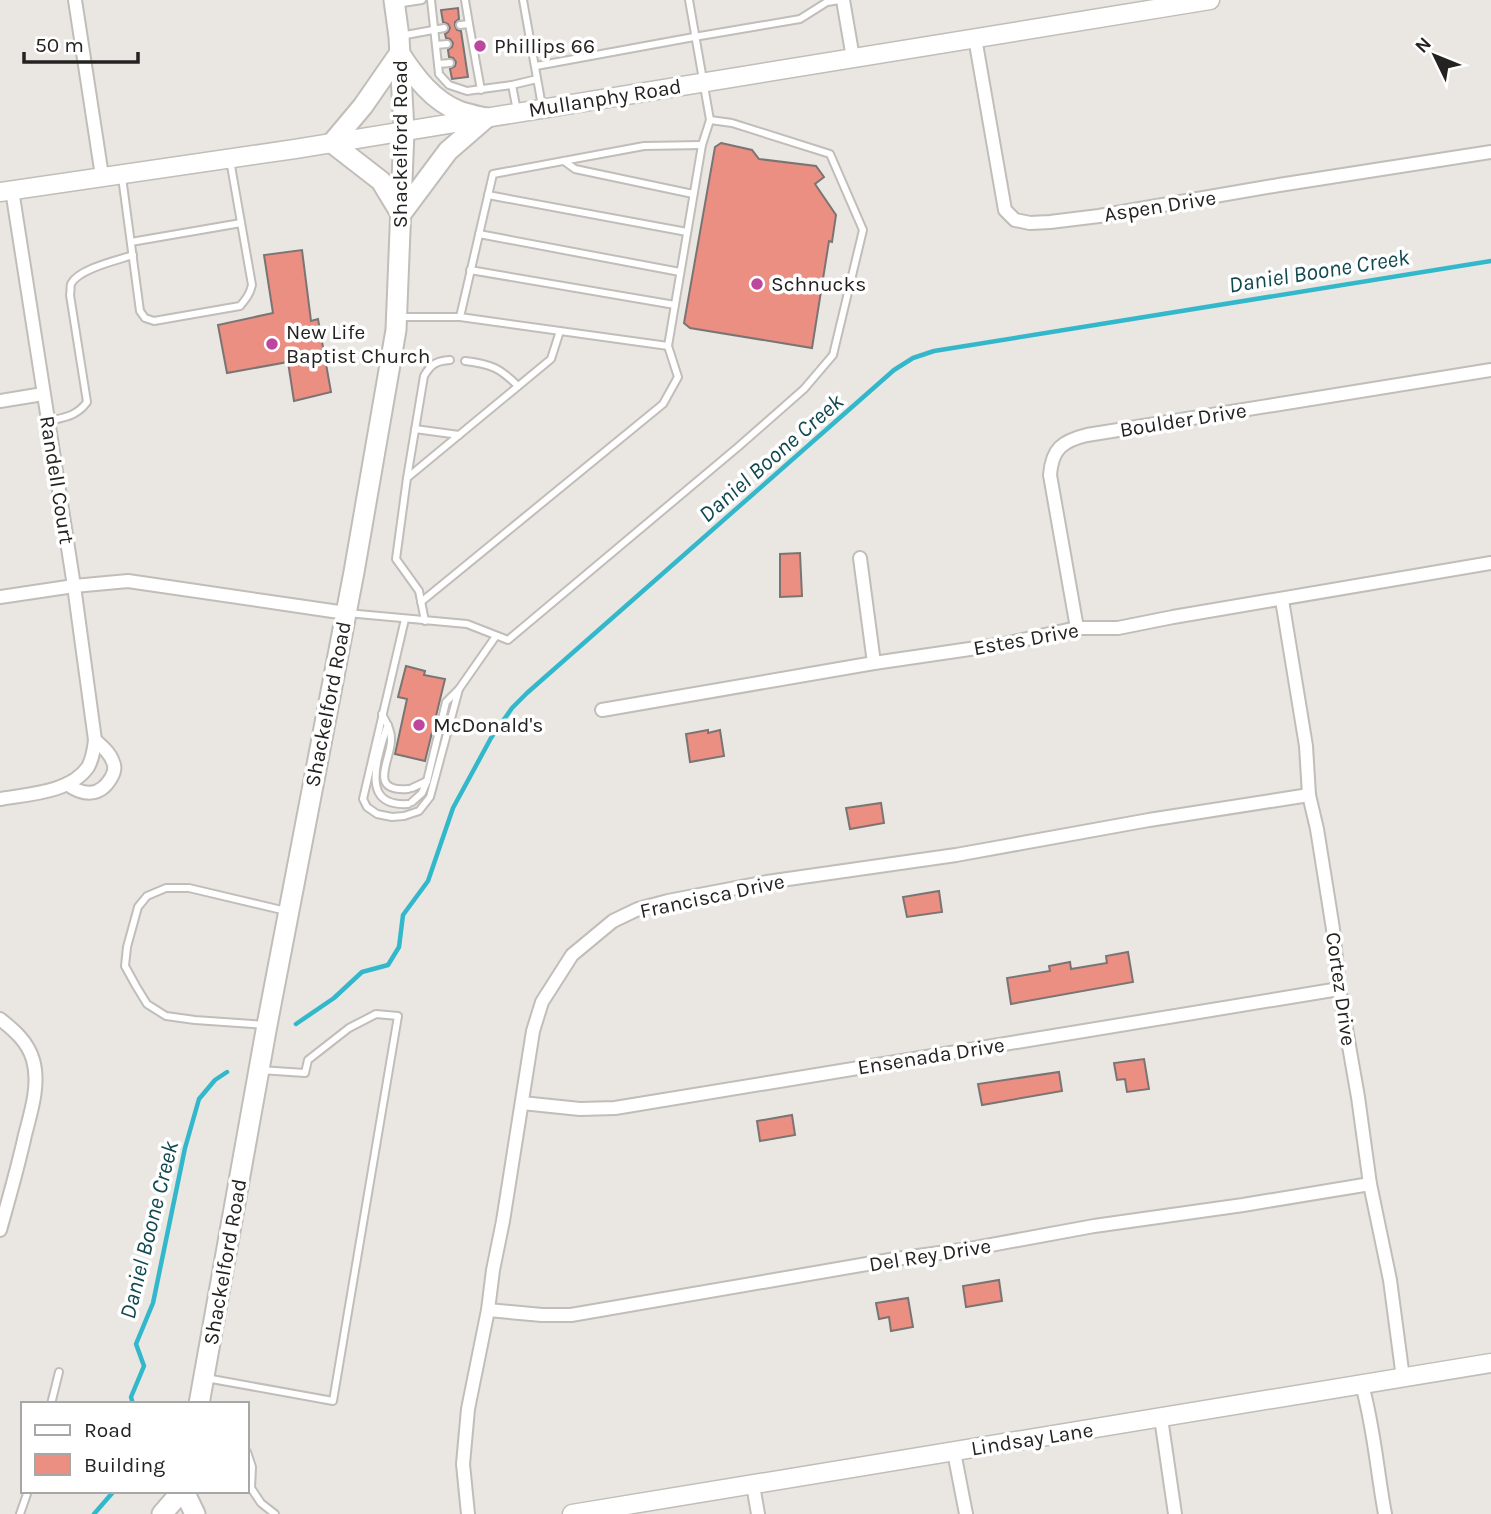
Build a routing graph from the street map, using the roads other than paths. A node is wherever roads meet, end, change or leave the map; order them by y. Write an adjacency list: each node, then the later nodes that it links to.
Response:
1 (75, 0): 44 (street)
2 (422, 0): 10 (lane)
3 (431, 0): 15 (lane)
4 (465, 0): 12 (lane)
5 (523, 0): 28 (lane)
6 (689, 0): 16 (lane)
7 (816, 0): 11 (lane)
8 (841, 0): 11 (lane); 23 (street)
9 (1210, 0): 17 (street, Mullanphy Road)
10 (394, 2): 21 (main road, Shackelford Road)
11 (817, 9): 16 (lane)
12 (469, 24): 13 (lane); 18 (lane)
13 (460, 25)
14 (444, 28): 15 (lane)
15 (434, 30): 21 (lane); 22 (lane)
16 (694, 37): 28 (lane); 30 (lane)
17 (975, 38): 23 (street, Mullanphy Road); 40 (street, Aspen Drive)
18 (472, 40): 19 (lane); 24 (lane)
19 (463, 41)
20 (447, 44): 22 (lane)
21 (399, 45): 35 (main road); 37 (main road, Shackelford Road); 38 (main road)
22 (436, 45): 27 (lane)
23 (853, 58): 30 (street, Mullanphy Road)
24 (475, 60): 25 (lane); 32 (lane)
25 (466, 61)
26 (450, 63): 27 (lane)
27 (438, 64): 32 (lane)
28 (536, 66): 29 (lane)
29 (537, 79): 31 (lane); 33 (lane)
30 (702, 83): 33 (street, Mullanphy Road); 36 (lane)
31 (512, 85): 32 (lane); 34 (lane)
32 (481, 90)
33 (543, 108): 34 (street, Mullanphy Road)
34 (517, 112): 35 (street, Mullanphy Road)
35 (486, 118): 37 (street, Mullanphy Road); 48 (main road)
36 (710, 120): 39 (lane); 81 (lane)
37 (404, 131): 38 (street, Mullanphy Road); 48 (main road, Shackelford Road)
38 (332, 143): 41 (street, Mullanphy Road); 48 (main road)
39 (702, 145): 42 (lane); 46 (lane)
40 (1491, 152)
41 (230, 158): 43 (street, Mullanphy Road); 49 (lane)
42 (564, 161): 46 (lane); 47 (lane)
43 (122, 173): 44 (street, Mullanphy Road); 52 (lane)
44 (102, 176): 45 (street, Mullanphy Road)
45 (6, 191): 65 (street, Randell Court)
46 (693, 194): 50 (lane)
47 (488, 195): 50 (lane); 51 (lane)
48 (401, 214): 57 (main road, Shackelford Road)
49 (241, 223): 52 (lane); 53 (lane)
50 (687, 232): 55 (lane)
51 (479, 234): 54 (lane); 55 (lane)
52 (131, 242): 53 (lane)
53 (133, 255): 67 (lane)
54 (470, 270): 56 (lane); 58 (lane)
55 (680, 272): 56 (lane)
56 (675, 305): 60 (lane)
57 (397, 317): 58 (lane); 77 (main road, Shackelford Road)
58 (460, 317): 59 (lane)
59 (560, 331): 60 (lane); 64 (lane)
60 (668, 346): 76 (lane)
61 (450, 360): 68 (lane)
62 (465, 361): 64 (lane)
63 (1491, 370): 80 (street, Boulder Drive)
64 (518, 386): 69 (lane)
65 (43, 394): 66 (street); 67 (street, Randell Court)
66 (0, 401)
67 (47, 422): 73 (street, Randell Court)
68 (415, 429): 69 (lane); 70 (lane)
69 (459, 435): 70 (lane)
70 (407, 478): 76 (lane)
71 (860, 558): 82 (street)
72 (1491, 564): 75 (street, Estes Drive)
73 (74, 586): 74 (street); 77 (street); 87 (street, Randell Court)
74 (0, 597)
75 (1282, 600): 80 (street, Estes Drive); 90 (street, Cortez Drive)
76 (421, 601): 79 (lane)
77 (345, 613): 78 (lane); 92 (main road, Shackelford Road)
78 (405, 619): 79 (lane); 85 (lane)
79 (425, 621): 81 (lane)
80 (1077, 628): 82 (street, Estes Drive)
81 (496, 636): 83 (lane)
82 (874, 663): 84 (street, Estes Drive)
83 (459, 689): 85 (lane); 88 (lane)
84 (602, 710)
85 (382, 714): 86 (lane)
86 (388, 725): 88 (lane); 88 (lane)
87 (96, 740): 89 (street, Randell Court); 89 (street)
88 (427, 781)
89 (67, 784): 91 (street)
90 (1310, 795): 93 (street, Cortez Drive); 97 (street, Francisca Drive)
91 (0, 799)
92 (289, 912): 95 (main road, Shackelford Road); 95 (lane)
93 (1339, 989): 97 (street, Ensenada Drive); 98 (street, Cortez Drive)
94 (0, 1019): 99 (street)
95 (267, 1025): 96 (main road, Shackelford Road)
96 (259, 1070): 103 (main road, Shackelford Road); 103 (lane)
97 (522, 1103): 100 (street, Francisca Drive)
98 (1370, 1184): 100 (street, Del Rey Drive); 104 (street, Cortez Drive)
99 (0, 1230)
100 (488, 1310): 121 (street, Francisca Drive)
101 (1491, 1363): 104 (street, Lindsay Lane)
102 (59, 1372): 106 (lane)
103 (204, 1378): 107 (main road, Shackelford Road)
104 (1403, 1378): 105 (street, Lindsay Lane)
105 (1362, 1385): 108 (street, Lindsay Lane); 126 (street)
106 (52, 1402)
107 (199, 1402)
108 (1161, 1418): 109 (street, Lindsay Lane); 125 (street)
109 (954, 1451): 111 (street, Lindsay Lane); 124 (street)
110 (248, 1455): 120 (lane)
111 (753, 1485): 122 (street, Lindsay Lane); 123 (street)
112 (27, 1493): 116 (lane)
113 (181, 1493): 117 (main road)
114 (183, 1493): 118 (main road)
115 (184, 1493): 119 (main road)
116 (20, 1514)
117 (162, 1514)
118 (179, 1514)
119 (195, 1514)
120 (275, 1514)
121 (468, 1514)
122 (572, 1514)
123 (758, 1514)
124 (966, 1514)
125 (1175, 1514)
126 (1385, 1514)

